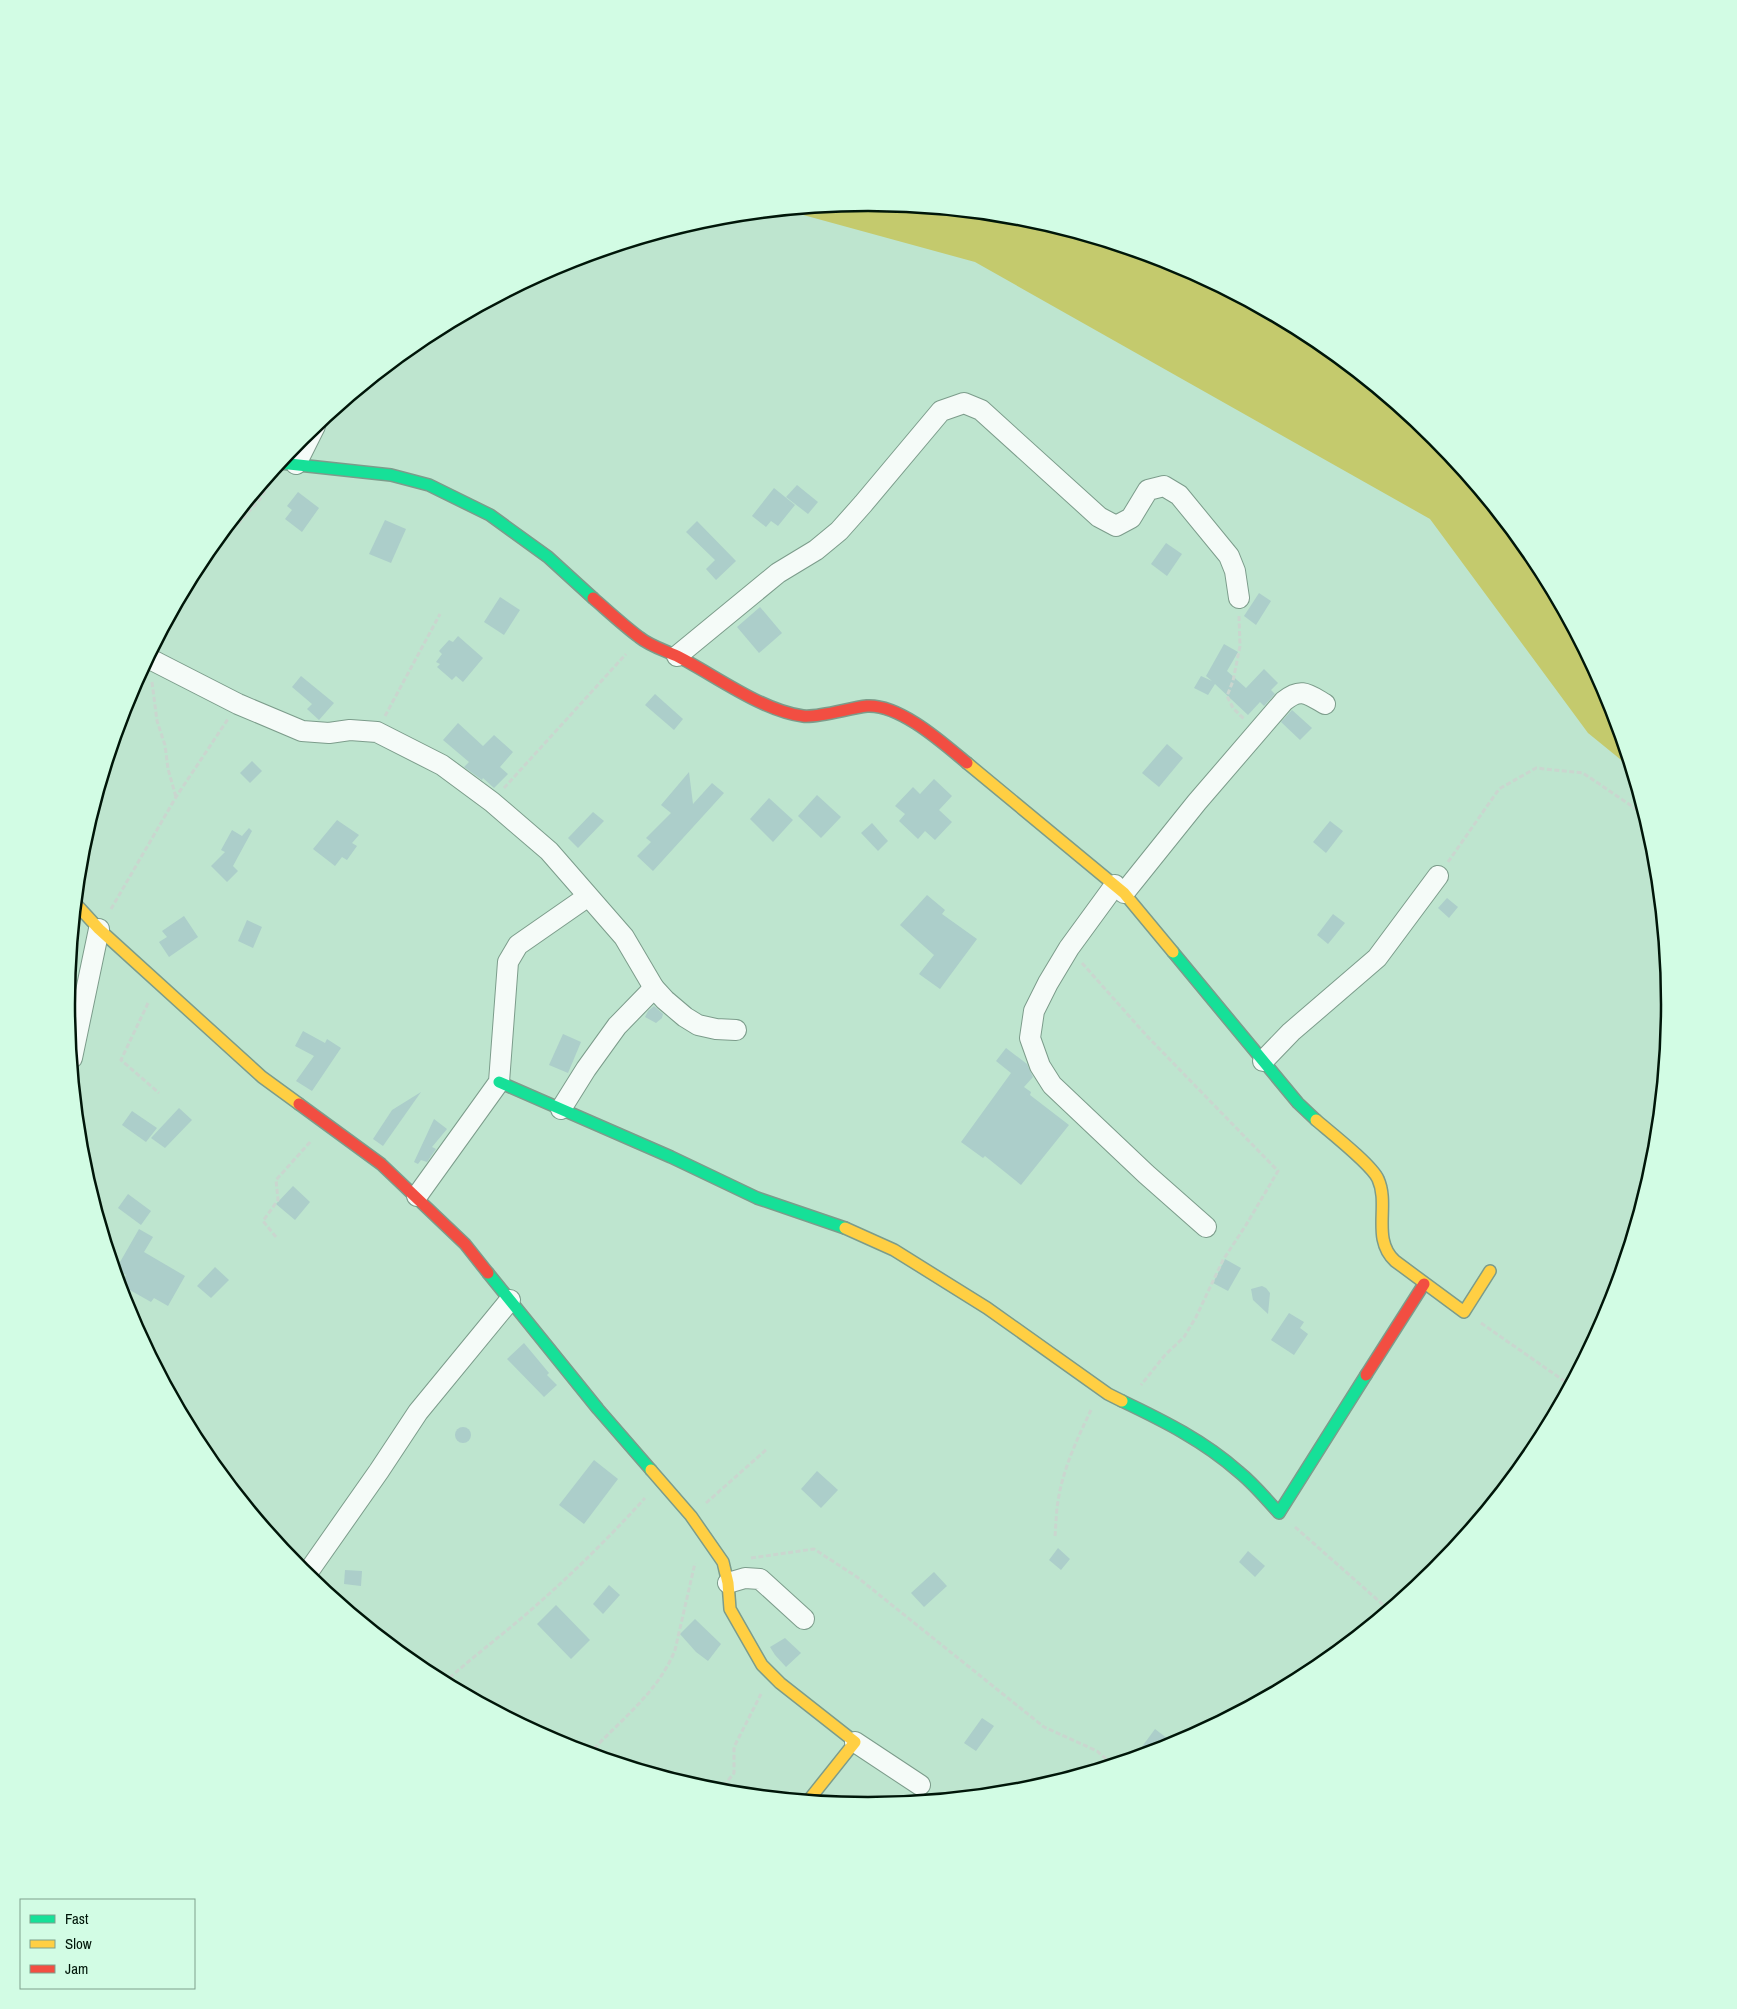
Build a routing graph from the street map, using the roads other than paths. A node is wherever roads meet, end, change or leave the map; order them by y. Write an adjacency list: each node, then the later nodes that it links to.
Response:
1 (288, 464): 3 (street)
2 (1239, 598): 3 (street)
3 (677, 656): 7 (street)
4 (154, 661): 8 (street)
5 (1326, 704): 7 (street)
6 (1438, 876): 14 (street)
7 (1120, 889): 14 (street); 18 (street)
8 (587, 897): 11 (street); 15 (street)
9 (81, 910): 10 (street)
10 (99, 929): 13 (street); 17 (street)
11 (654, 988): 12 (street); 16 (street)
12 (736, 1030)
13 (76, 1038)
14 (1263, 1061): 20 (street)
15 (499, 1082): 16 (street); 17 (street)
16 (561, 1109): 20 (street)
17 (417, 1196): 21 (street)
18 (1206, 1227)
19 (1490, 1271): 20 (street)
20 (1424, 1284)
21 (510, 1300): 22 (street); 23 (street)
22 (310, 1569)
23 (728, 1583): 24 (street); 25 (street)
24 (804, 1619)
25 (855, 1742): 26 (street); 27 (street)
26 (920, 1785)
27 (813, 1796)

